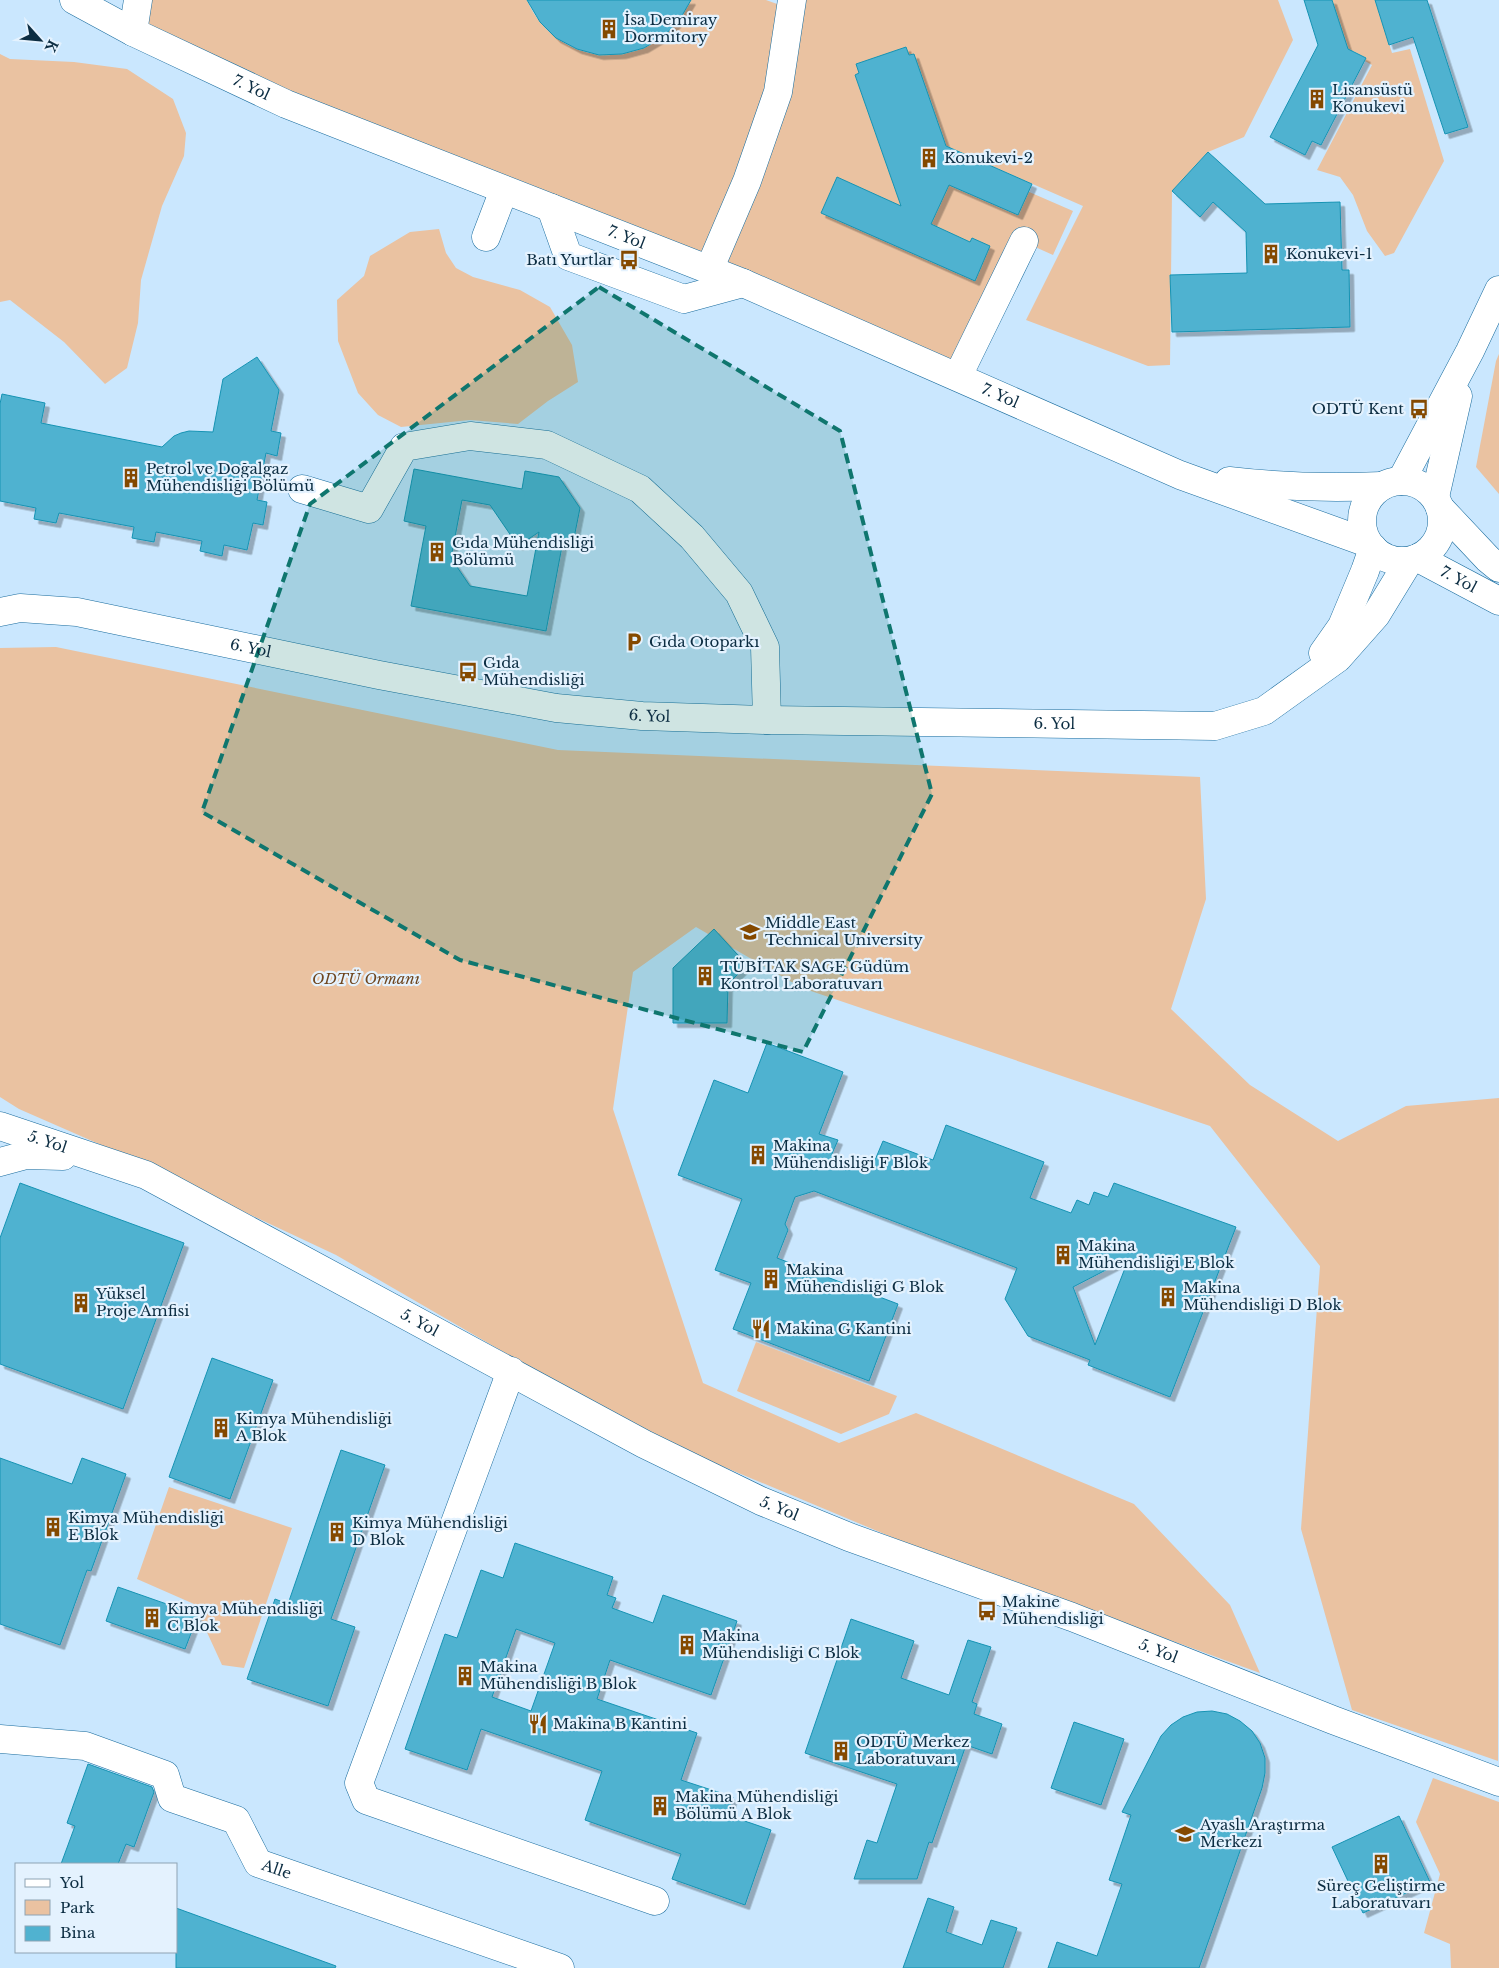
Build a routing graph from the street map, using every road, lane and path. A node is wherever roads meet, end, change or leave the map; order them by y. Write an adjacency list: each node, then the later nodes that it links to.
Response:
1 (74, 0): 4 (street, 7. Yol)
2 (138, 0): 4 (street)
3 (792, 0): 9 (street)
4 (133, 32): 5 (street, 7. Yol)
5 (504, 190): 6 (street, 7. Yol); 7 (street)
6 (551, 208): 9 (street, 7. Yol); 10 (street)
7 (486, 237)
8 (1024, 241): 13 (street)
9 (709, 270): 10 (street, 7. Yol)
10 (743, 283): 13 (street, 7. Yol)
11 (1499, 290): 12 (street)
12 (1470, 351): 15 (street); 17 (street)
13 (958, 376): 14 (street, 7. Yol)
14 (1180, 475): 15 (street, 7. Yol); 18 (street, 7. Yol)
15 (1392, 484): 17 (street, 7. Yol); 18 (street)
16 (302, 489): 24 (street)
17 (1437, 502): 19 (street, 7. Yol); 20 (street, 7. Yol)
18 (1370, 545): 19 (street, 7. Yol); 23 (street, 6. Yol)
19 (1414, 559): 21 (street, 7. Yol); 23 (street, 6. Yol)
20 (1499, 568)
21 (1499, 601)
22 (0, 612): 24 (street, 6. Yol)
23 (1298, 686): 24 (street, 6. Yol)
24 (767, 720)
25 (0, 1126): 28 (street, 5. Yol)
26 (0, 1139): 27 (street)
27 (0, 1149)
28 (94, 1157): 29 (street, 5. Yol); 30 (street, 5. Yol)
29 (0, 1162)
30 (511, 1371): 32 (street, 5. Yol); 33 (street)
31 (0, 1739): 34 (street, Alle)
32 (1499, 1782)
33 (655, 1901)
34 (560, 1968)

